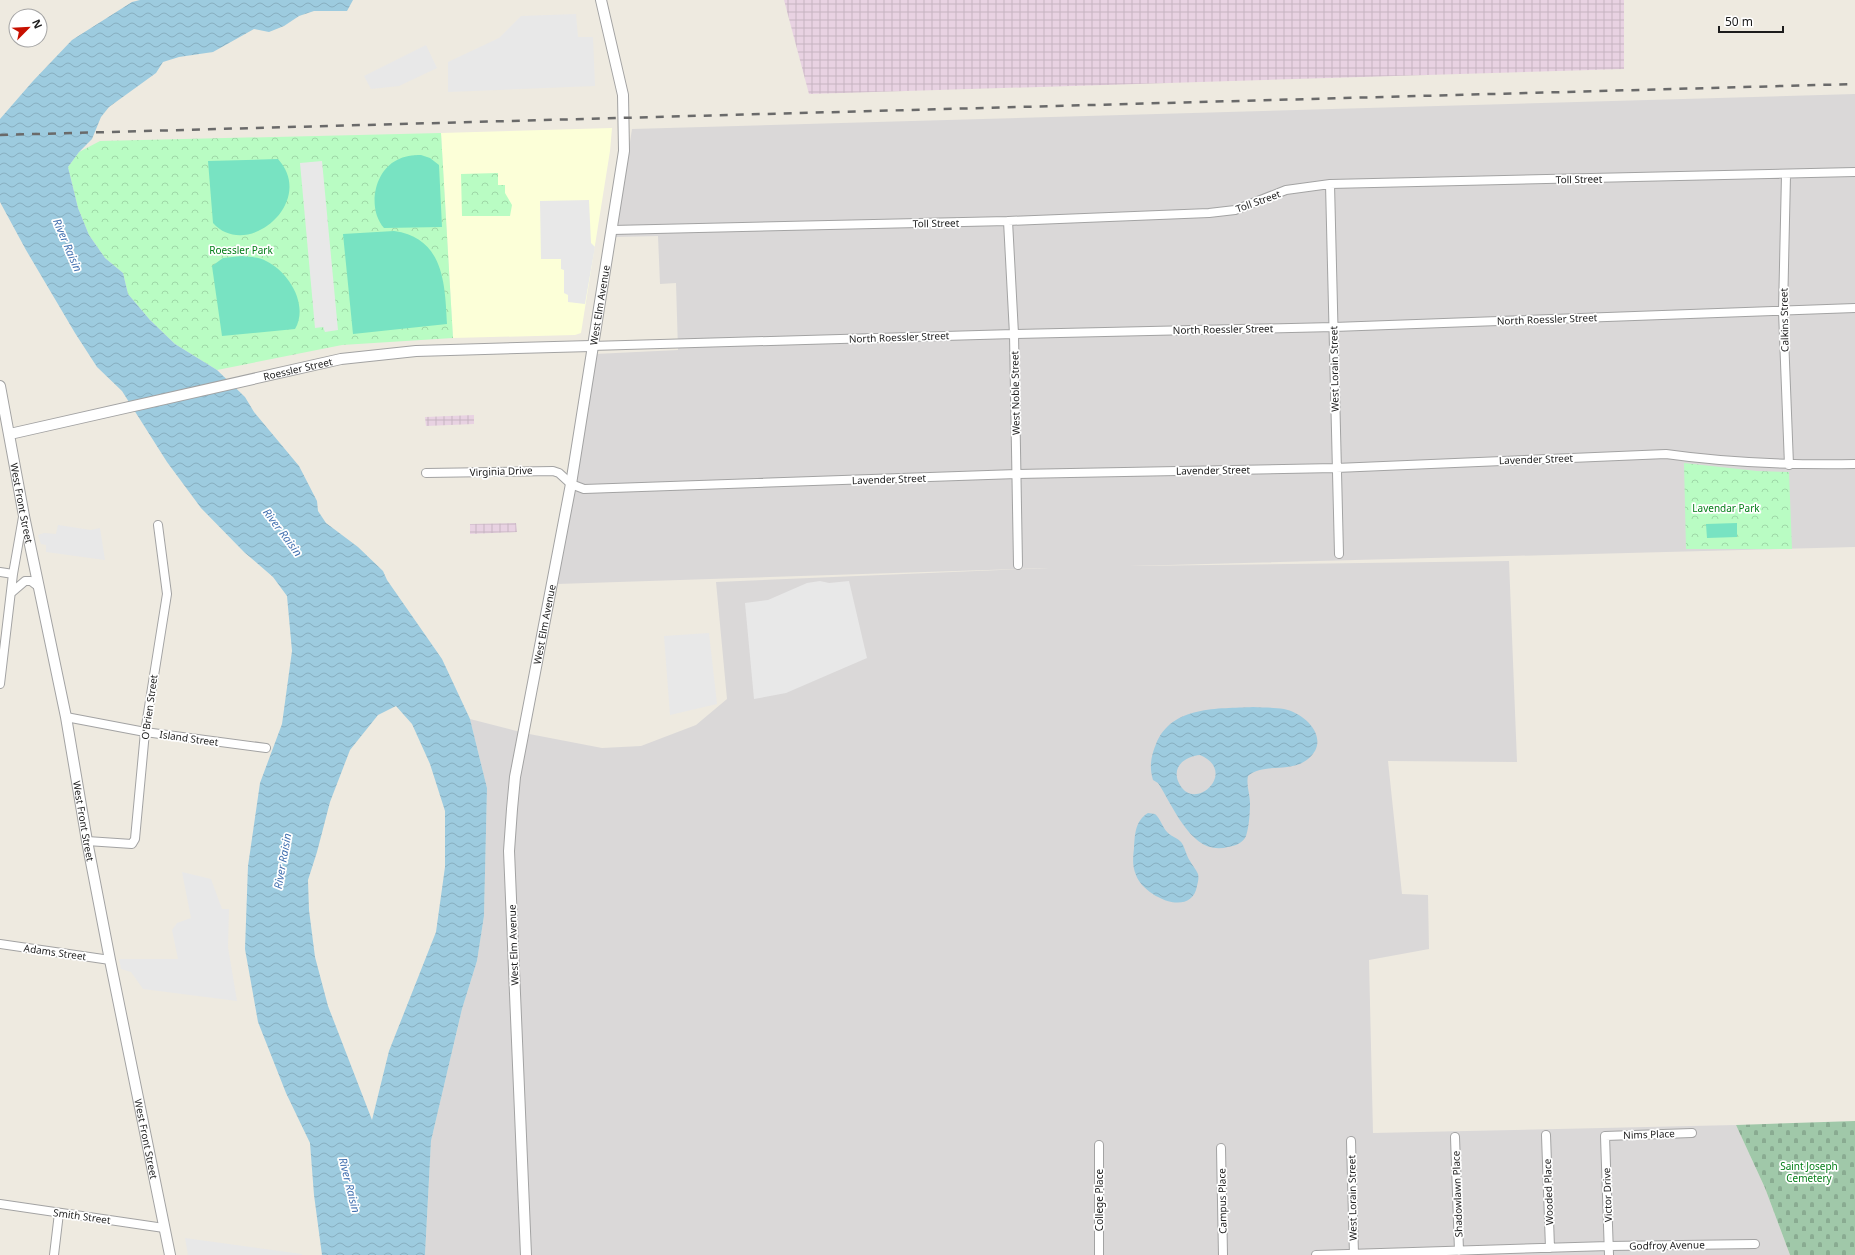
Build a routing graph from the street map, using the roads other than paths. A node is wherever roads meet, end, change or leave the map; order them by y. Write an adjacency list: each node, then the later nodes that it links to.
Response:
1 (601, 0): 6 (street, West Elm Avenue)
2 (1855, 172): 3 (street, Toll Street)
3 (1786, 175): 4 (street, Toll Street); 8 (street, Calkins Street)
4 (1330, 184): 5 (street, Toll Street); 9 (street, West Lorain Street)
5 (1008, 221): 6 (street, Toll Street); 10 (street, West Noble Street)
6 (612, 230): 11 (street, West Elm Avenue)
7 (1855, 308): 8 (street, North Roessler Street)
8 (1783, 310): 9 (street, North Roessler Street); 15 (street, Calkins Street)
9 (1334, 327): 10 (street, North Roessler Street); 16 (street, West Lorain Street)
10 (1014, 334): 11 (street, North Roessler Street); 18 (street, West Noble Street)
11 (592, 346): 13 (street, Roessler Street); 19 (street, West Elm Avenue)
12 (0, 386): 13 (street, West Front Street)
13 (5, 433): 20 (street, West Front Street)
14 (1855, 464): 15 (street, Lavender Street)
15 (1789, 465): 16 (street, Lavender Street)
16 (1336, 468): 18 (street, Lavender Street); 22 (street, West Lorain Street)
17 (426, 474): 19 (street, Virginia Drive)
18 (1017, 474): 19 (street, Lavender Street); 23 (street, West Noble Street)
19 (571, 484): 52 (street, West Elm Avenue)
20 (24, 516): 25 (street); 26 (street, West Front Street)
21 (158, 525): 30 (street, O'Brien Street)
22 (1339, 554)
23 (1018, 565)
24 (0, 572): 25 (street)
25 (13, 574): 27 (street)
26 (39, 587): 27 (street); 29 (street, West Front Street)
27 (11, 593): 28 (street)
28 (0, 684)
29 (66, 717): 30 (street, Island Street); 32 (street, West Front Street)
30 (145, 732): 31 (street, Island Street); 32 (street, O'Brien Street)
31 (266, 748)
32 (87, 841): 34 (street, West Front Street)
33 (0, 944): 34 (street, Adams Street)
34 (110, 960): 44 (street, West Front Street)
35 (1692, 1133): 37 (street, Nims Place)
36 (1546, 1135): 47 (street, Wooded Place)
37 (1605, 1136): 46 (street, Victor Drive)
38 (1455, 1137): 48 (street, Shadowlawn Place)
39 (1351, 1141): 49 (street, West Lorain Street)
40 (1099, 1145): 53 (street, College Place)
41 (1221, 1148): 54 (street, Campus Place)
42 (0, 1204): 43 (street, Smith Street)
43 (59, 1213): 44 (street, Smith Street); 50 (street)
44 (164, 1228): 51 (street, West Front Street)
45 (1755, 1244): 46 (street, Godfroy Avenue)
46 (1609, 1246): 47 (street, Godfroy Avenue); 56 (street, Victor Drive)
47 (1550, 1248): 48 (street, Godfroy Avenue)
48 (1459, 1251): 49 (street, Godfroy Avenue)
49 (1354, 1254): 55 (street, Godfroy Avenue)
50 (54, 1255)
51 (170, 1255)
52 (526, 1255)
53 (1099, 1255)
54 (1223, 1255)
55 (1316, 1255)
56 (1609, 1255)

